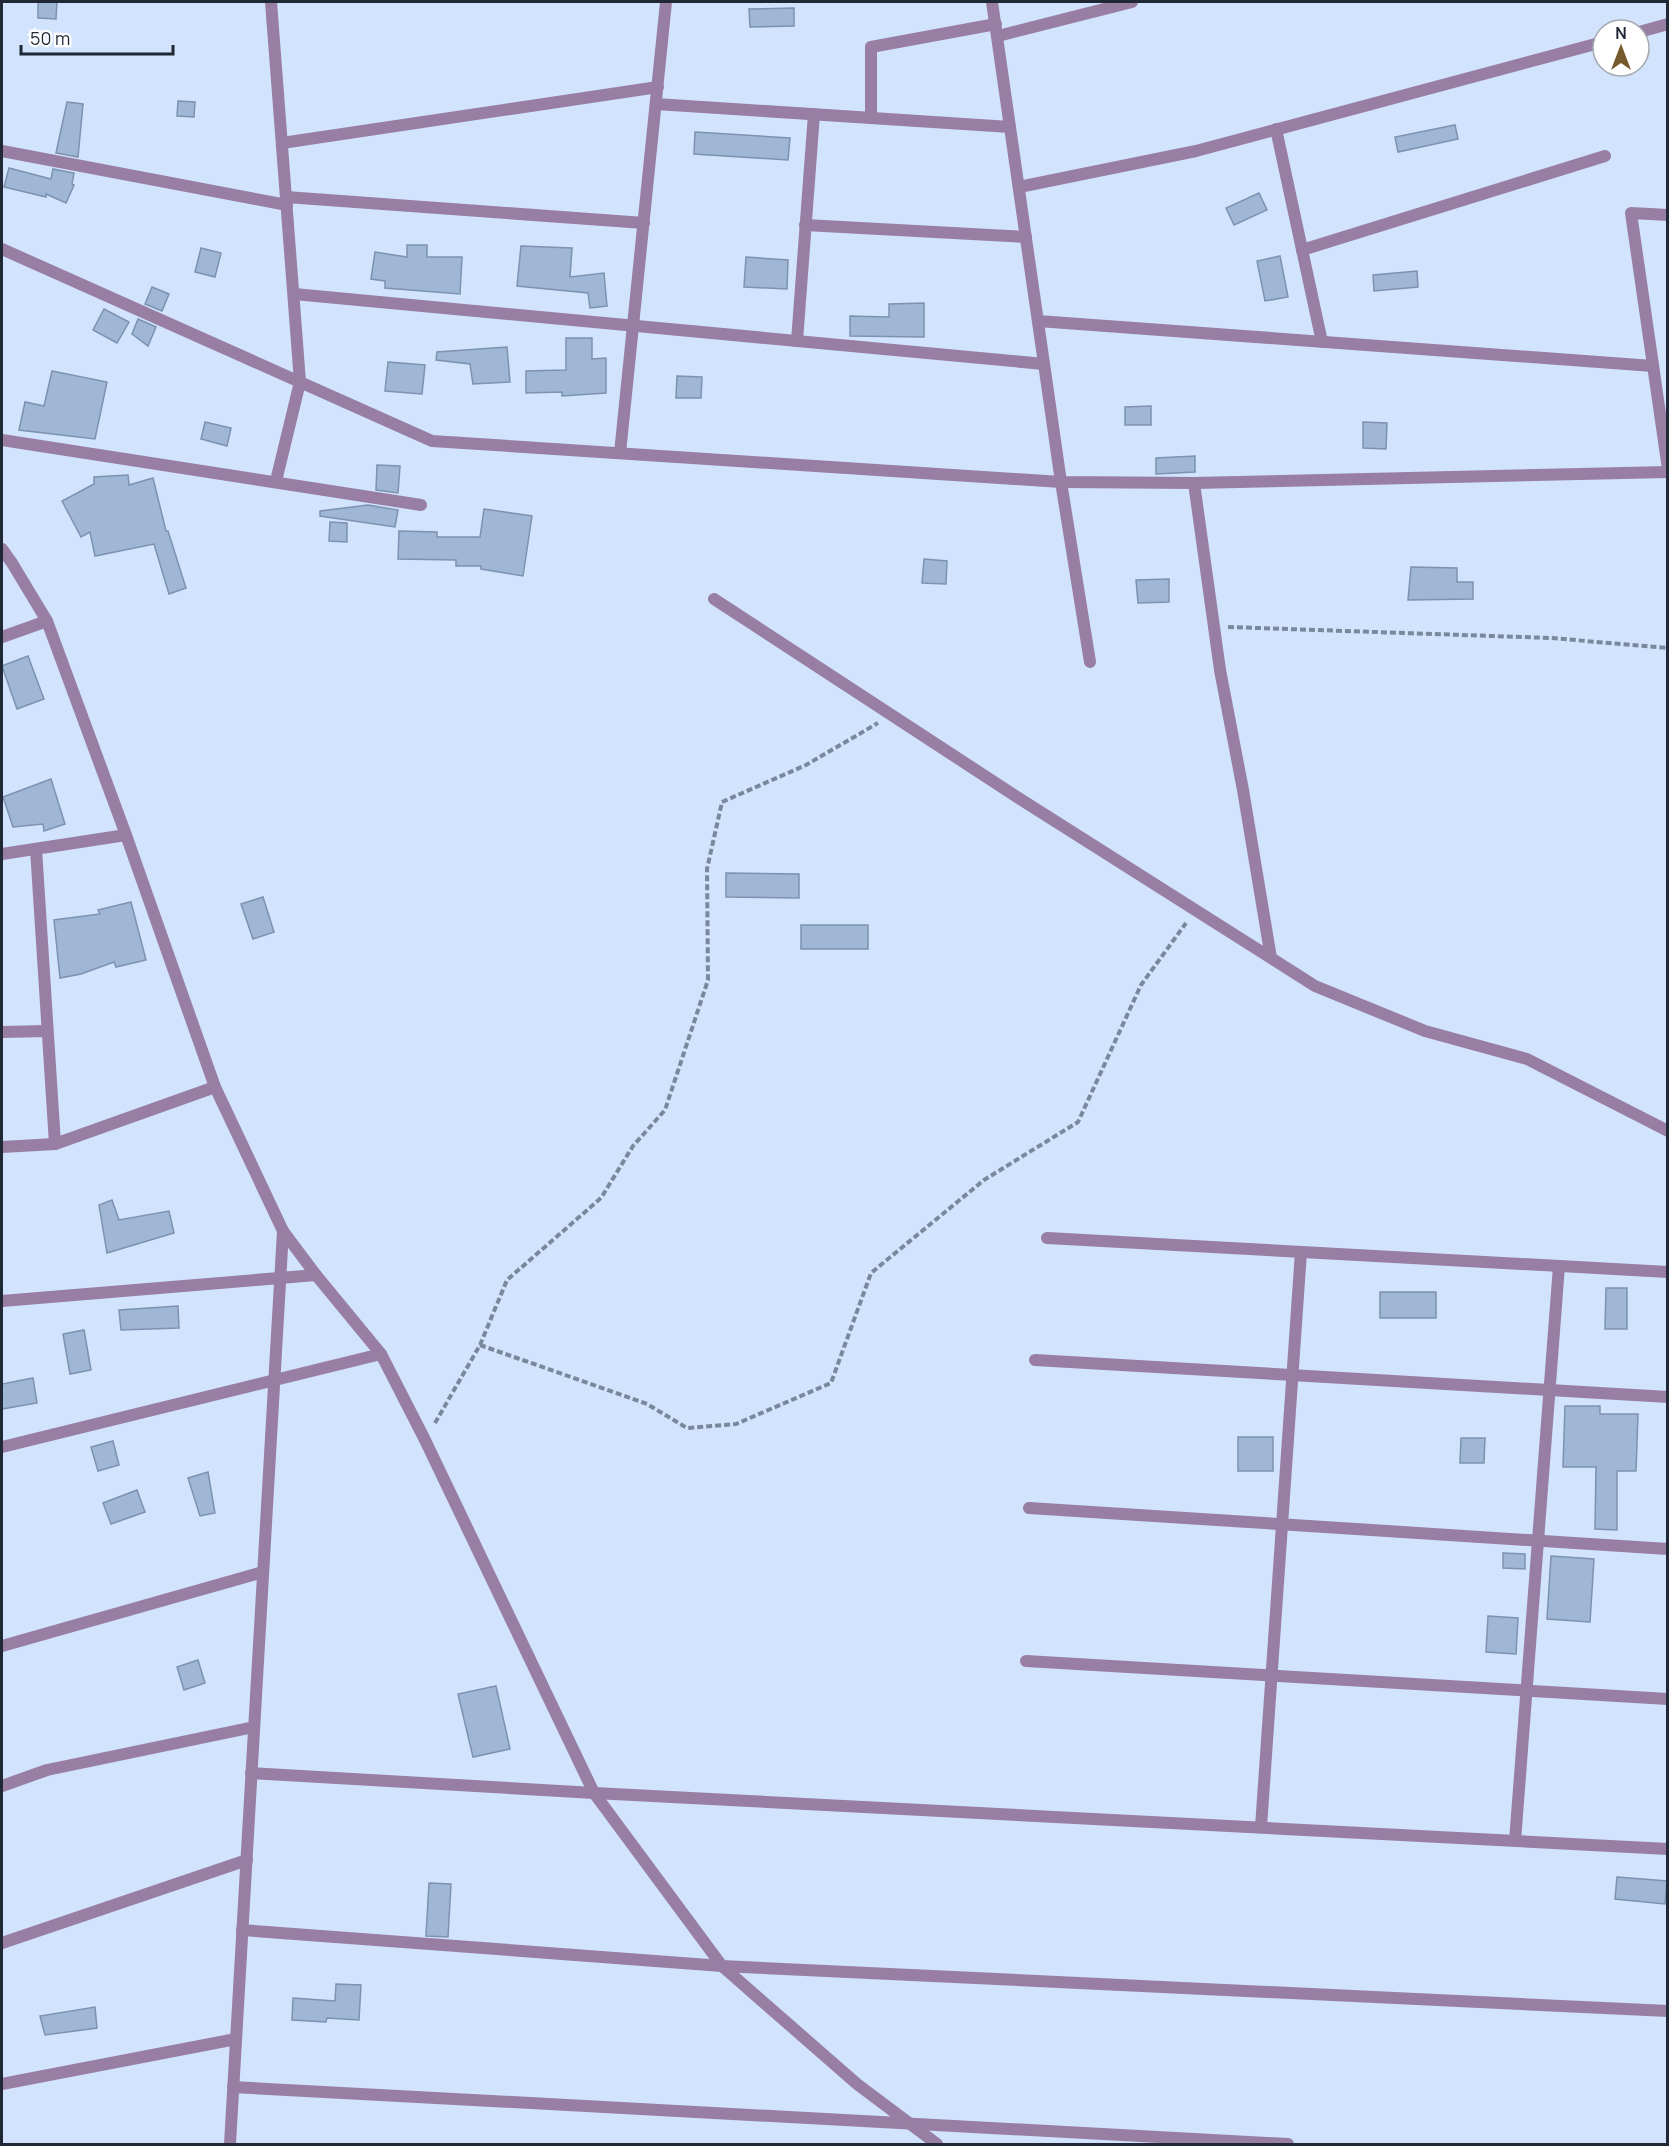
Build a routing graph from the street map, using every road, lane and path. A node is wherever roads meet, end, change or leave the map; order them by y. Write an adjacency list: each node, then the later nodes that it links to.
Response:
1 (271, 2): 15 (street)
2 (666, 2): 9 (street)
3 (992, 2): 7 (street)
4 (1132, 2): 7 (street)
5 (1668, 24): 6 (street)
6 (1651, 29)
7 (997, 30): 12 (street); 13 (street)
8 (1591, 45): 14 (street)
9 (658, 87): 10 (street); 15 (street)
10 (656, 104): 11 (street); 21 (street)
11 (814, 114): 12 (street); 22 (street)
12 (872, 118): 13 (street)
13 (1010, 127): 18 (street)
14 (1276, 129): 18 (street); 25 (street)
15 (282, 143): 19 (street)
16 (2, 151): 19 (street)
17 (1605, 156): 25 (street)
18 (1019, 187): 23 (street)
19 (286, 201): 21 (street); 26 (street)
20 (1668, 215): 32 (street)
21 (644, 223): 28 (street)
22 (805, 225): 23 (street); 29 (street)
23 (1026, 237): 27 (street)
24 (2, 249): 33 (street)
25 (1302, 250): 30 (street)
26 (294, 294): 28 (street); 33 (street)
27 (1038, 321): 30 (street); 31 (street)
28 (633, 326): 29 (street); 35 (street)
29 (796, 341): 31 (street)
30 (1322, 342): 32 (street)
31 (1044, 364): 38 (street)
32 (1653, 366): 36 (street)
33 (300, 382): 35 (street); 37 (street)
34 (2, 440): 37 (street)
35 (620, 453): 38 (street)
36 (1668, 470): 39 (street)
37 (276, 481): 40 (street)
38 (1061, 483): 39 (street); 47 (street)
39 (1194, 483): 44 (street)
40 (421, 505)
41 (2, 549): 43 (street)
42 (714, 599): 48 (street)
43 (47, 621): 45 (street); 49 (street)
44 (1214, 626): 46 (path); 53 (street)
45 (2, 638)
46 (1668, 648)
47 (1090, 662)
48 (892, 715): 52 (street); 68 (path)
49 (126, 835): 50 (street); 56 (street)
50 (36, 849): 51 (street); 54 (street)
51 (2, 854)
52 (1195, 910): 53 (street); 68 (path)
53 (1271, 958): 57 (street)
54 (47, 1031): 55 (street); 58 (street)
55 (2, 1032)
56 (215, 1087): 58 (street); 60 (street)
57 (1668, 1131)
58 (55, 1144): 59 (street)
59 (2, 1147)
60 (283, 1231): 65 (street); 66 (street)
61 (1047, 1238): 62 (street)
62 (1301, 1252): 63 (street); 71 (street)
63 (1559, 1266): 64 (street); 73 (street)
64 (1668, 1272)
65 (316, 1275): 66 (street); 69 (street)
66 (280, 1278): 67 (street); 72 (street)
67 (2, 1301)
68 (480, 1345): 75 (path)
69 (381, 1354): 72 (street); 75 (street)
70 (1035, 1360): 71 (street)
71 (1292, 1375): 73 (street); 78 (street)
72 (274, 1380): 76 (street); 81 (street)
73 (1550, 1390): 74 (street); 79 (street)
74 (1668, 1396)
75 (425, 1440): 90 (street)
76 (2, 1447)
77 (1029, 1508): 78 (street)
78 (1282, 1524): 79 (street); 84 (street)
79 (1538, 1540): 80 (street); 85 (street)
80 (1668, 1549)
81 (263, 1572): 82 (street); 87 (street)
82 (2, 1646)
83 (1026, 1661): 84 (street)
84 (1272, 1676): 85 (street); 91 (street)
85 (1527, 1691): 86 (street); 92 (street)
86 (1668, 1699)
87 (254, 1727): 88 (street); 89 (street)
88 (252, 1773): 90 (street); 94 (street)
89 (2, 1786)
90 (594, 1793): 91 (street); 97 (street)
91 (1261, 1827): 92 (street)
92 (1515, 1841): 93 (street)
93 (1668, 1849)
94 (247, 1860): 95 (street); 96 (street)
95 (242, 1930): 97 (street); 99 (street)
96 (2, 1943)
97 (722, 1966): 98 (street); 102 (street)
98 (1668, 2011)
99 (236, 2039): 100 (street); 101 (street)
100 (2, 2084)
101 (233, 2087): 102 (street); 103 (street)
102 (908, 2124): 104 (street); 105 (street)
103 (230, 2145)
104 (937, 2145)
105 (1288, 2145)

